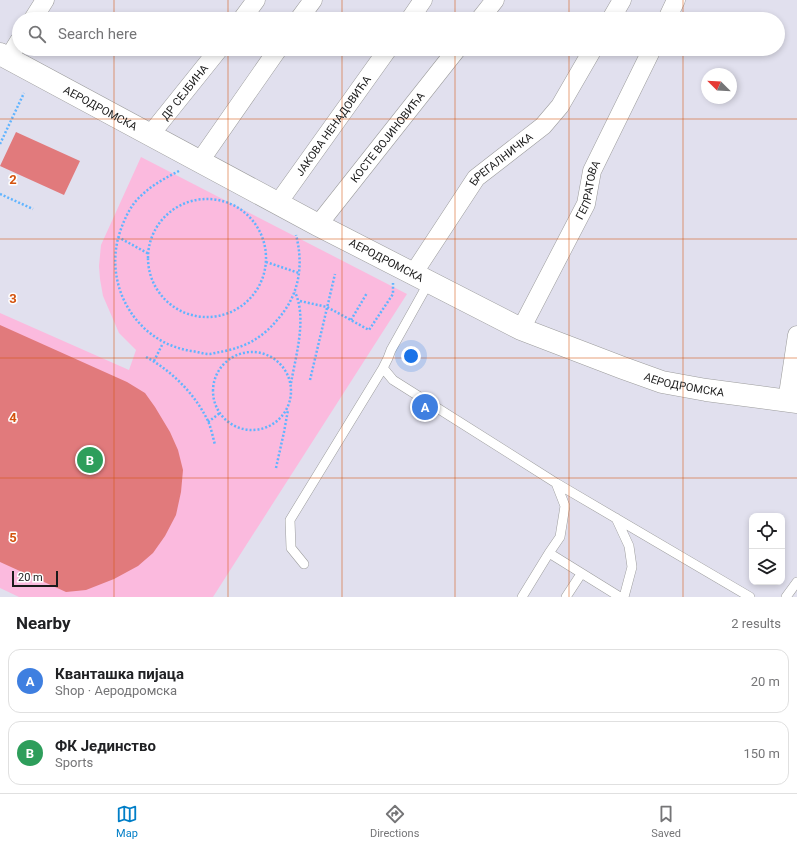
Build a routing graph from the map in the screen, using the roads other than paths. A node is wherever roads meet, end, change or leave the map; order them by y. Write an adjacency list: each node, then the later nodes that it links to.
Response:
1 (45, 0): 8 (street)
2 (256, 0): 9 (street)
3 (313, 0): 10 (street)
4 (423, 0): 11 (street)
5 (495, 0): 12 (street)
6 (622, 0): 13 (street)
7 (676, 0): 14 (street)
8 (37, 12)
9 (247, 12)
10 (304, 12)
11 (415, 12)
12 (486, 12)
13 (615, 12)
14 (670, 12)
15 (17, 56): 22 (street, АЕРОДРОМСКА)
16 (213, 56): 22 (street, ДР СЕЈБИНА)
17 (273, 56): 23 (street)
18 (383, 56): 24 (street, ЈАКОВА НЕНАДОВИЋА)
19 (451, 56): 25 (street, КОСТЕ ВОЈИНОВИЋА)
20 (589, 56): 26 (street, БРЕГАЛНИЧКА)
21 (649, 56): 27 (street, ГЕПРАТОВА)
22 (150, 135): 23 (street, АЕРОДРОМСКА)
23 (200, 161): 24 (street, АЕРОДРОМСКА)
24 (278, 203): 25 (street, АЕРОДРОМСКА)
25 (318, 225): 26 (street, АЕРОДРОМСКА)
26 (412, 278): 27 (street, АЕРОДРОМСКА); 29 (lane)
27 (521, 329): 30 (street, АЕРОДРОМСКА)
28 (797, 335): 30 (street)
29 (383, 368): 31 (lane); 34 (lane)
30 (792, 402)
31 (556, 483): 32 (lane); 33 (lane)
32 (616, 518): 40 (lane); 41 (lane)
33 (549, 554): 35 (lane); 37 (lane)
34 (304, 564)
35 (581, 574): 38 (lane); 39 (lane)
36 (797, 582): 42 (lane)
37 (522, 597)
38 (566, 597)
39 (620, 597)
40 (624, 597)
41 (750, 597)
42 (786, 597)

